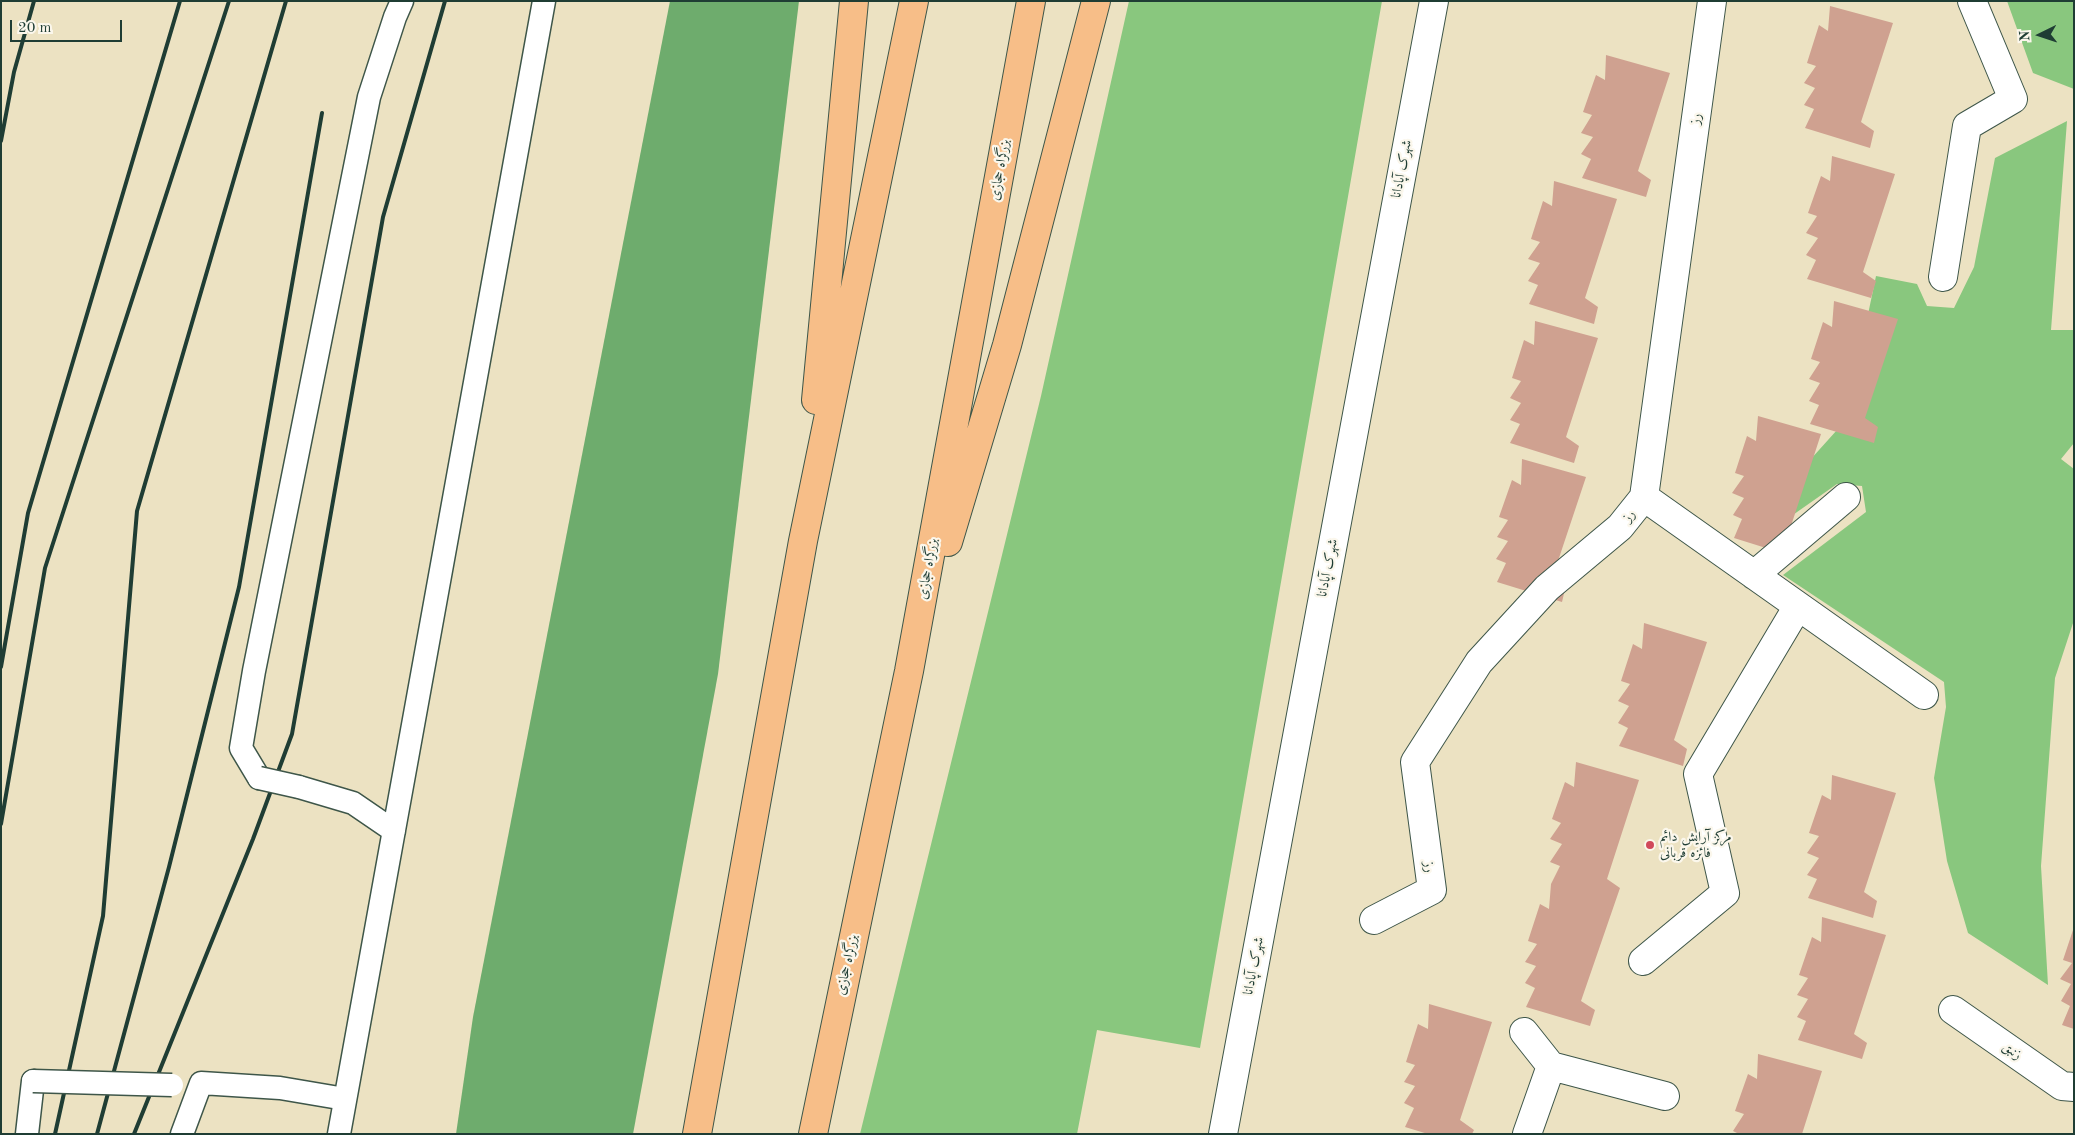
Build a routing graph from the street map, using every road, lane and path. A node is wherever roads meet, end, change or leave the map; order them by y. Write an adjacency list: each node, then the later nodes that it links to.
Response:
1 (402, 1): 18 (lane, bridge)
2 (544, 1): 18 (lane)
3 (854, 1): 13 (highway)
4 (914, 1): 13 (highway)
5 (1031, 1): 16 (highway, بزرگراه حجازی)
6 (1096, 1): 16 (highway)
7 (1434, 1): 33 (street, شهرک آپادانا)
8 (1712, 1): 11 (street, رز)
9 (1972, 1): 10 (street)
10 (1943, 277)
11 (1644, 497): 14 (street); 19 (street, رز)
12 (1846, 497): 14 (street)
13 (803, 541): 31 (highway)
14 (1754, 575): 15 (street)
15 (1798, 606): 17 (street); 20 (street)
16 (909, 671): 32 (highway, بزرگراه حجازی)
17 (1924, 694)
18 (394, 831): 27 (lane)
19 (1374, 920)
20 (1643, 960)
21 (1953, 1010): 25 (street, زنبق)
22 (1524, 1032): 23 (street)
23 (1551, 1066): 26 (street); 34 (street)
24 (201, 1083): 27 (lane); 28 (lane, bridge); 29 (lane)
25 (2074, 1087)
26 (1665, 1096)
27 (345, 1099): 30 (lane)
28 (27, 1134)
29 (182, 1134)
30 (339, 1134)
31 (697, 1134)
32 (813, 1134)
33 (1223, 1134)
34 (1527, 1134)

